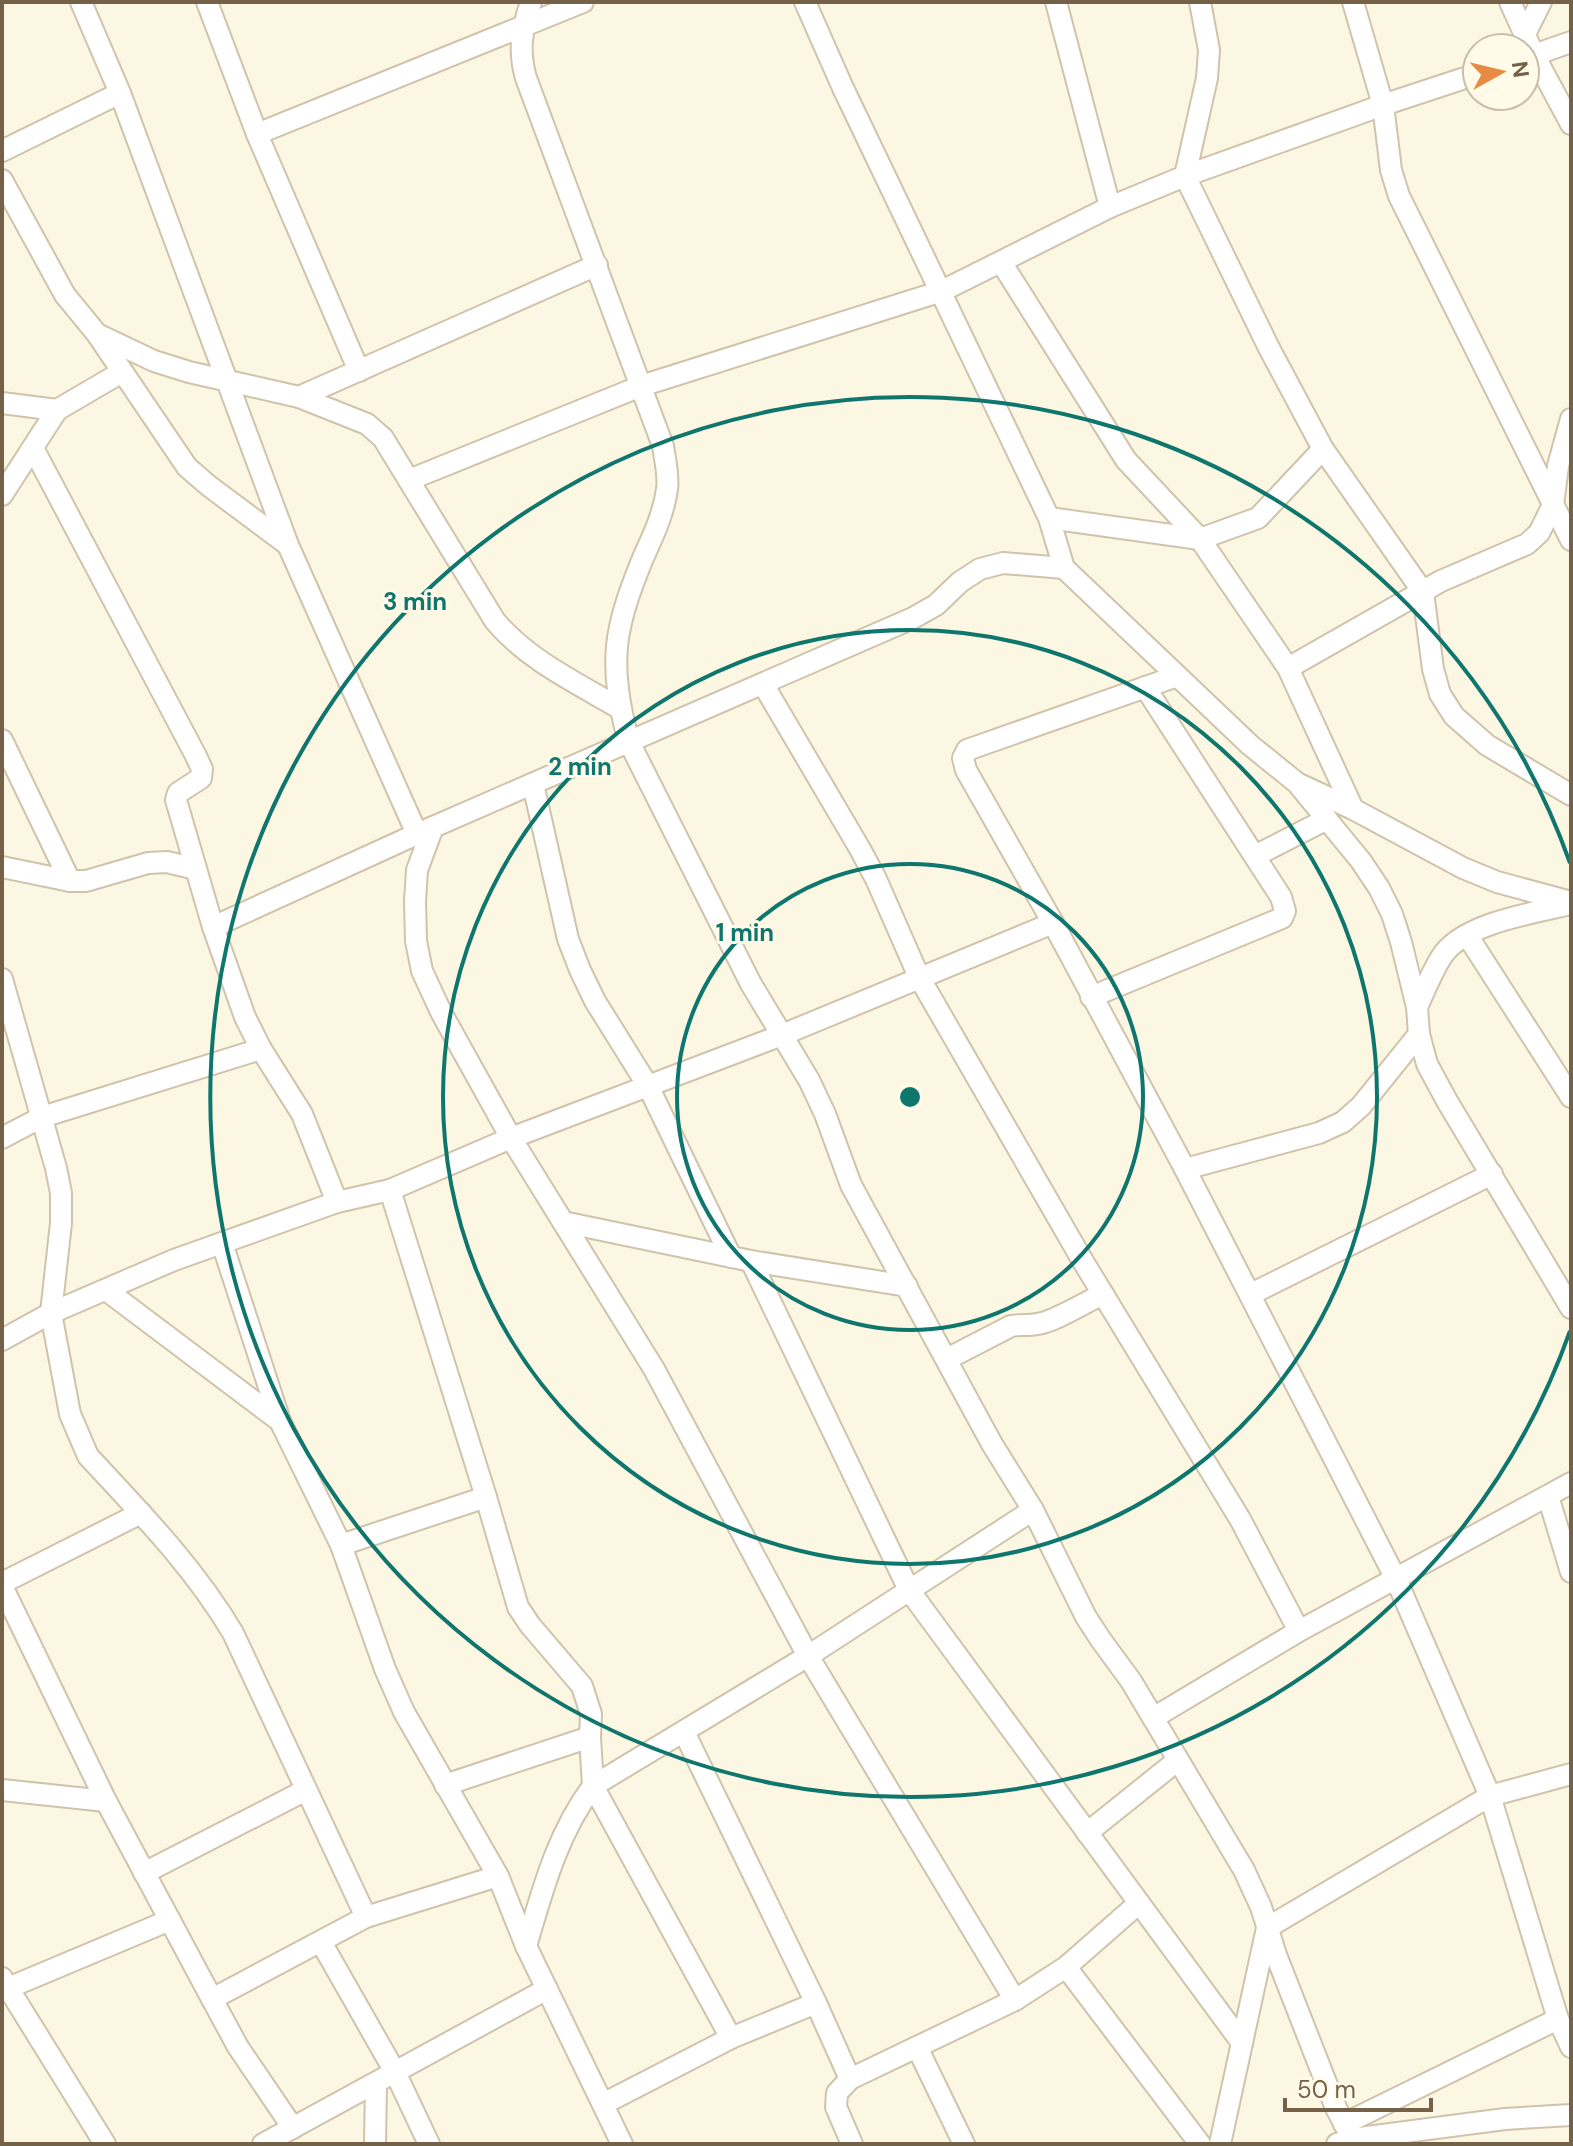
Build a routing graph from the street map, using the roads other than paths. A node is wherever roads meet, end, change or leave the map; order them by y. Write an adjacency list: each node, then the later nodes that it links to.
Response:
1 (207, 2): 20 (street)
2 (583, 2): 10 (street)
3 (805, 2): 27 (street)
4 (1056, 2): 24 (street)
5 (1353, 2): 18 (street)
6 (1510, 2): 11 (street)
7 (1541, 2): 12 (street)
8 (85, 3): 17 (street)
9 (1205, 5): 22 (street)
10 (524, 11): 20 (street); 26 (street)
11 (1524, 32)
12 (1526, 32)
13 (1571, 42): 14 (street)
14 (1541, 53)
15 (1541, 76): 19 (street)
16 (1461, 79): 18 (street)
17 (120, 93): 21 (street); 31 (street)
18 (1383, 105): 22 (street); 41 (street)
19 (1571, 124)
20 (257, 134): 29 (street)
21 (2, 151)
22 (1185, 176): 24 (street); 38 (street)
23 (2, 180): 28 (street)
24 (1110, 207): 25 (street)
25 (1001, 262): 27 (street); 43 (street)
26 (597, 265): 29 (street); 32 (street)
27 (942, 291): 32 (street); 42 (street)
28 (97, 334): 30 (street); 31 (street)
29 (359, 371): 33 (street)
30 (122, 372): 35 (street); 45 (street)
31 (225, 380): 33 (street); 45 (street)
32 (641, 386): 39 (street); 52 (street)
33 (299, 397): 39 (street)
34 (2, 403): 35 (street)
35 (57, 410): 37 (street)
36 (1571, 419): 41 (street)
37 (33, 448): 40 (street); 63 (street)
38 (1323, 449): 43 (street); 47 (street)
39 (409, 480): 52 (street)
40 (2, 495)
41 (1553, 505): 44 (street); 47 (street)
42 (1049, 518): 43 (street); 46 (street)
43 (1200, 539): 48 (street)
44 (1571, 540)
45 (288, 545): 60 (street)
46 (1064, 568): 49 (street); 50 (street)
47 (1423, 592): 48 (street); 57 (street)
48 (1288, 668): 58 (street)
49 (1177, 676): 51 (street); 55 (street)
50 (763, 684): 54 (street); 69 (street)
51 (1145, 687): 61 (street); 66 (street)
52 (619, 708): 54 (street)
53 (2, 740): 64 (street)
54 (629, 742): 56 (street); 74 (street)
55 (1297, 783): 58 (street); 59 (street)
56 (533, 784): 60 (street); 76 (street)
57 (1571, 795)
58 (1353, 809): 65 (street)
59 (1327, 819): 61 (street); 72 (street)
60 (425, 830): 67 (street); 80 (street)
61 (1255, 856): 71 (street)
62 (2, 867): 64 (street)
63 (196, 869): 64 (street); 67 (street)
64 (70, 881)
65 (1571, 903): 68 (street)
66 (1053, 923): 69 (street); 71 (street)
67 (213, 927): 75 (street)
68 (1467, 935): 72 (street); 77 (street)
69 (919, 977): 74 (street); 90 (street)
70 (2, 979): 78 (street)
71 (1091, 997): 81 (street)
72 (1417, 1007): 73 (street)
73 (1419, 1034): 81 (street); 82 (street)
74 (782, 1035): 76 (street); 88 (street)
75 (261, 1049): 78 (street); 84 (street)
76 (648, 1086): 80 (street); 87 (street)
77 (1571, 1097)
78 (42, 1117): 79 (street); 93 (street)
79 (2, 1138)
80 (511, 1138): 83 (street); 85 (street)
81 (1185, 1169): 91 (street)
82 (1492, 1174): 91 (street); 92 (street)
83 (390, 1190): 84 (street); 99 (street)
84 (337, 1202): 86 (street)
85 (563, 1222): 87 (street); 108 (street)
86 (222, 1243): 89 (street); 96 (street)
87 (741, 1259): 88 (street); 106 (street)
88 (907, 1286): 95 (street)
89 (106, 1290): 93 (street); 96 (street)
90 (1103, 1294): 95 (street); 107 (street)
91 (1251, 1294): 104 (street)
92 (1571, 1308)
93 (51, 1313): 94 (street); 101 (street)
94 (2, 1340)
95 (947, 1359): 100 (street)
96 (280, 1421): 102 (street)
97 (1571, 1483): 98 (street)
98 (1548, 1496): 103 (street); 104 (street)
99 (486, 1497): 102 (street); 111 (street)
100 (1033, 1510): 106 (street); 109 (street)
101 (141, 1513): 105 (street); 117 (street)
102 (341, 1545): 114 (street)
103 (1571, 1572)
104 (1396, 1579): 107 (street); 118 (street)
105 (2, 1585): 119 (street)
106 (909, 1590): 108 (street); 120 (street)
107 (1299, 1631): 109 (street)
108 (808, 1656): 110 (street); 133 (street)
109 (1153, 1718): 112 (street)
110 (684, 1732): 115 (street); 134 (street)
111 (590, 1737): 114 (street); 115 (street)
112 (1178, 1760): 120 (street); 126 (street)
113 (1571, 1774): 118 (street)
114 (445, 1785): 122 (street)
115 (593, 1786): 128 (street); 136 (street)
116 (2, 1790): 119 (street)
117 (306, 1790): 121 (street); 124 (street)
118 (1490, 1796): 126 (street); 135 (street)
119 (106, 1801): 121 (street)
120 (1087, 1833): 123 (street)
121 (144, 1873): 125 (street)
122 (498, 1876): 124 (street); 128 (street)
123 (1139, 1903): 129 (street); 137 (street)
124 (366, 1917): 127 (street)
125 (170, 1920): 130 (street); 132 (street)
126 (1267, 1928): 137 (street); 146 (street)
127 (321, 1942): 132 (street); 140 (street)
128 (526, 1946): 131 (street)
129 (1066, 1967): 133 (street); 154 (street)
130 (5, 1983): 147 (street)
131 (547, 1989): 140 (street); 143 (street)
132 (212, 1999): 145 (street)
133 (1015, 2000): 138 (street)
134 (816, 2003): 136 (street); 141 (street)
135 (1558, 2019): 139 (street); 146 (street)
136 (731, 2038): 143 (street)
137 (1242, 2043): 155 (street)
138 (917, 2047): 141 (street); 153 (street)
139 (1571, 2047)
140 (395, 2072): 142 (street); 150 (street)
141 (850, 2079): 152 (street)
142 (376, 2083): 145 (street); 149 (street)
143 (603, 2104): 151 (street)
144 (1571, 2115): 146 (street)
145 (293, 2128): 148 (street)
146 (1347, 2138)
147 (105, 2144)
148 (263, 2144)
149 (375, 2144)
150 (429, 2144)
151 (622, 2144)
152 (852, 2144)
153 (964, 2144)
154 (1200, 2144)
155 (1220, 2144)

